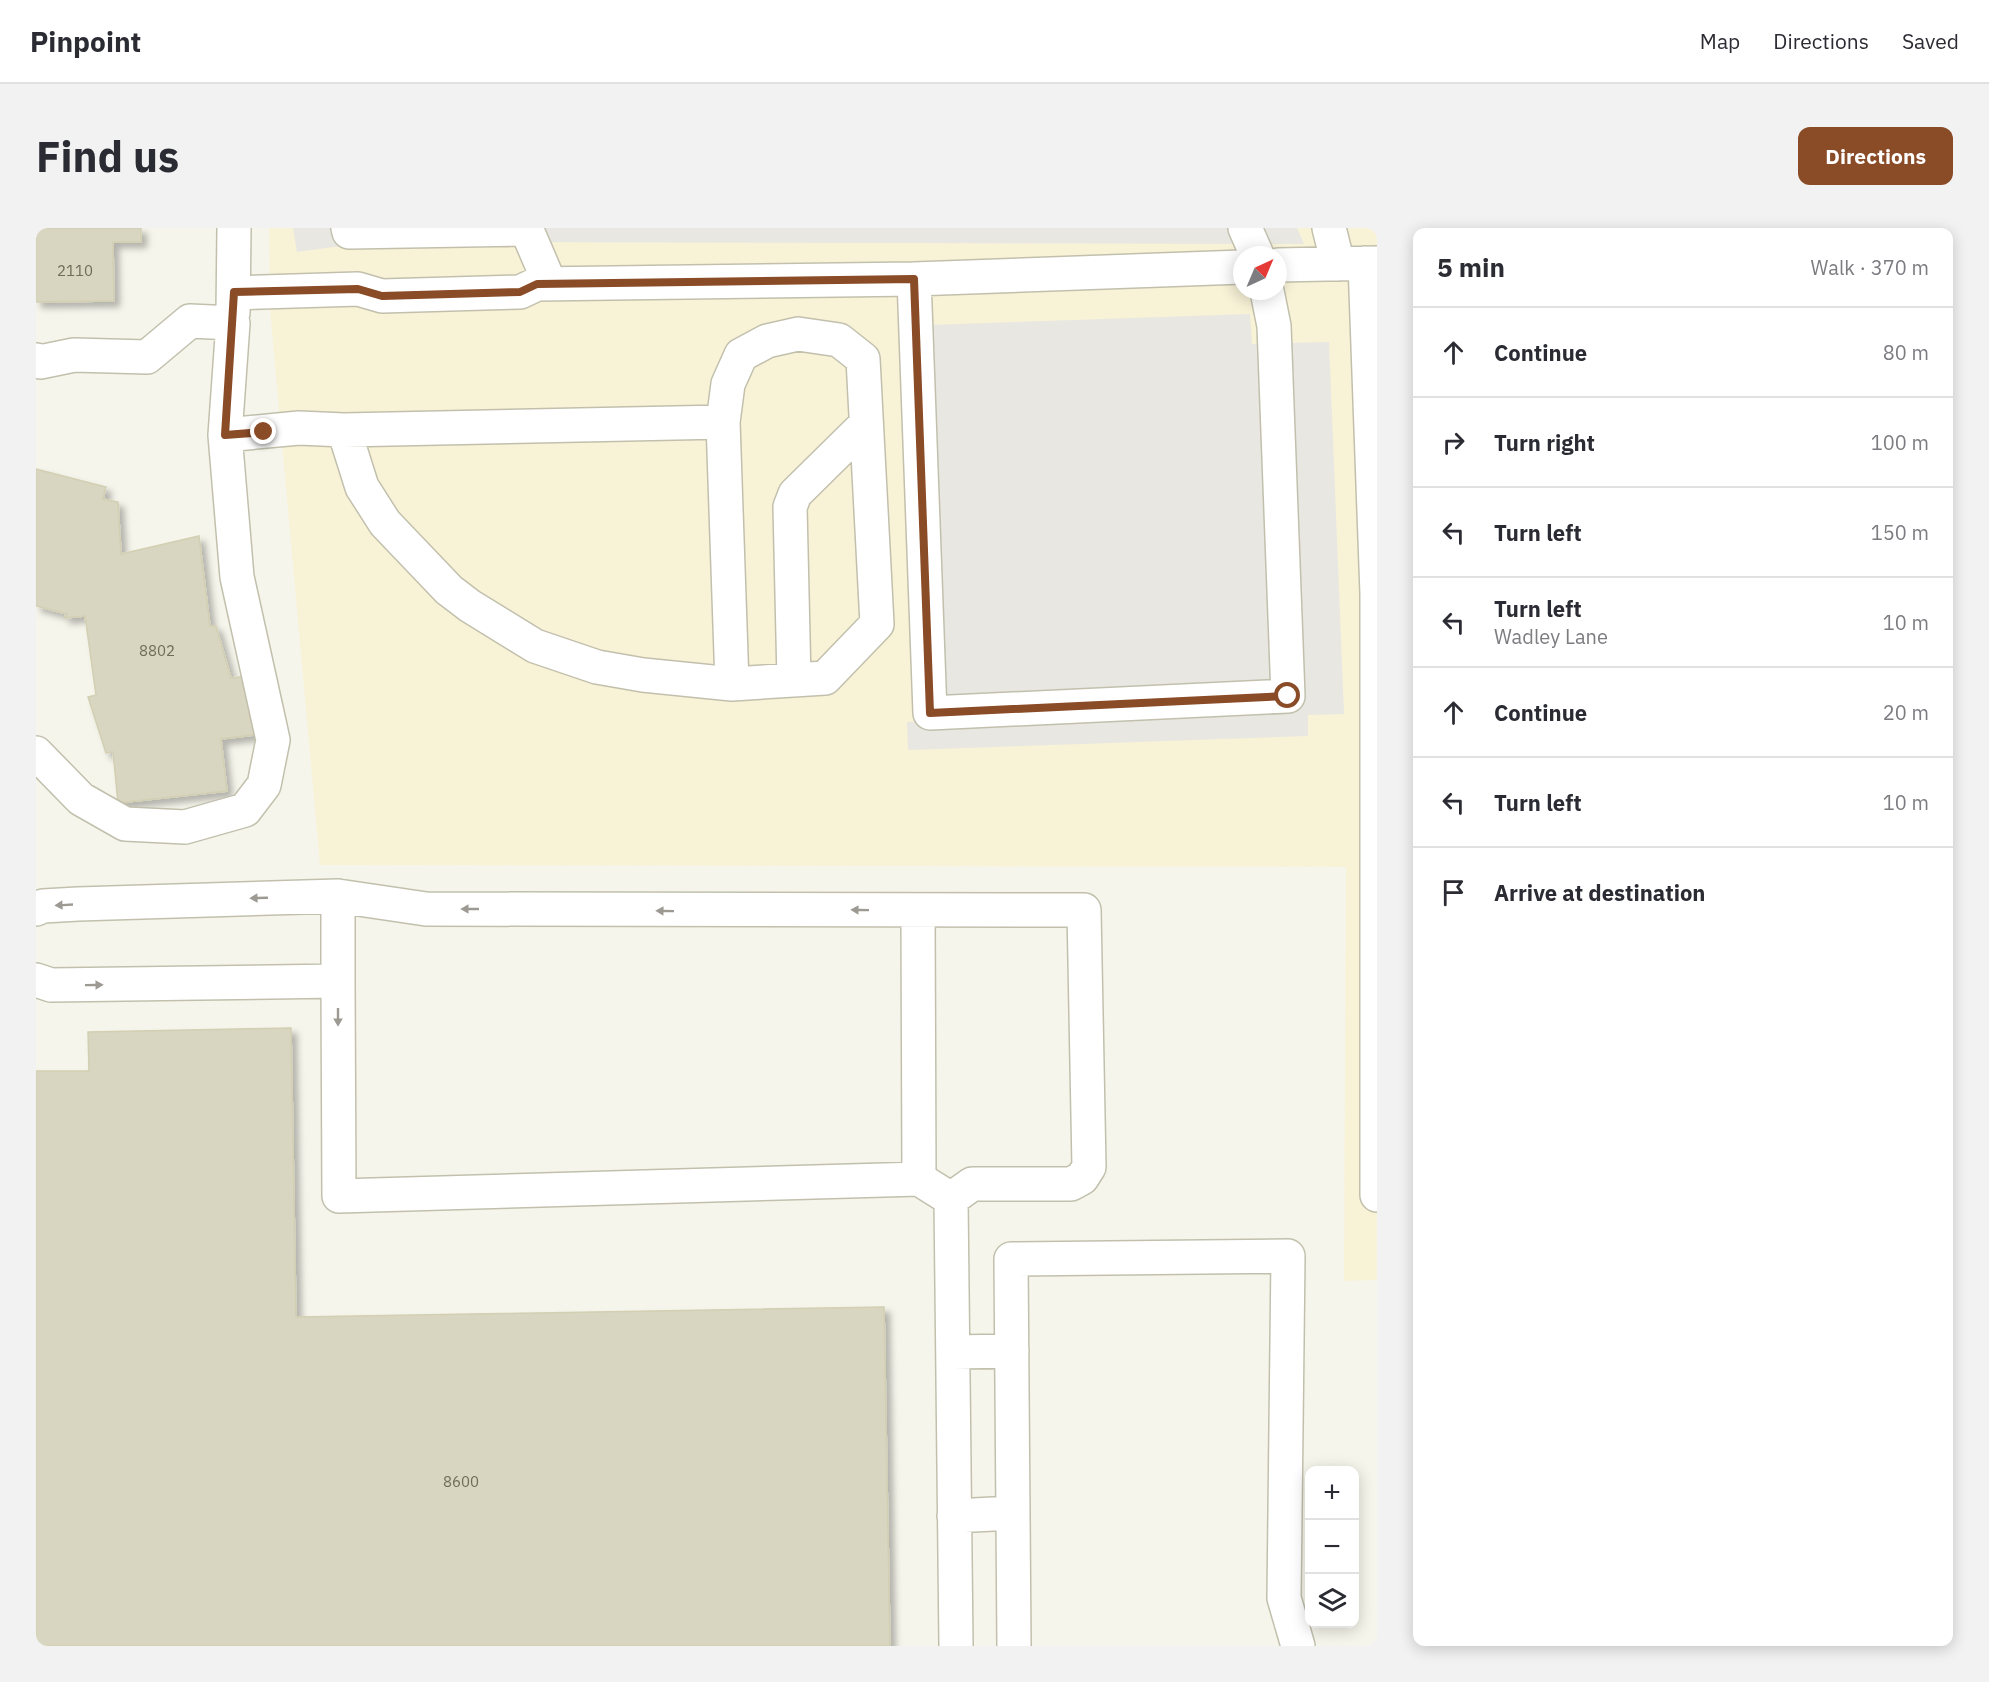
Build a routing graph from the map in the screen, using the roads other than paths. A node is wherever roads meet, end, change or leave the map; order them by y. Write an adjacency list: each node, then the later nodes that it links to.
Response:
1 (234, 228): 13 (street)
2 (348, 228): 3 (street)
3 (526, 228): 11 (street)
4 (1245, 228): 6 (street)
5 (1329, 228): 7 (street)
6 (1253, 246)
7 (1360, 263): 8 (street); 25 (street)
8 (1287, 265)
9 (1233, 267): 10 (street)
10 (914, 279): 11 (street); 12 (street)
11 (543, 284): 13 (street)
12 (1269, 300)
13 (234, 308): 14 (street); 18 (street)
14 (36, 360)
15 (723, 422): 16 (street); 17 (street); 20 (street)
16 (865, 425): 19 (street); 19 (street)
17 (344, 430): 18 (street); 20 (street)
18 (225, 435): 21 (street)
19 (794, 680): 20 (street)
20 (732, 684)
21 (36, 753)
22 (338, 896): 23 (street, one-way to 23); 24 (street, one-way to 22); 27 (street)
23 (36, 909)
24 (918, 911): 28 (street); 30 (street)
25 (1376, 967): 29 (street)
26 (36, 980): 27 (street, one-way to 27)
27 (338, 981): 28 (street, one-way to 28)
28 (919, 1179): 30 (street)
29 (1377, 1195)
30 (951, 1198): 32 (street)
31 (1012, 1351): 32 (street); 33 (street); 37 (street)
32 (953, 1352): 34 (street)
33 (1013, 1513): 34 (street); 36 (street)
34 (954, 1516): 35 (street)
35 (956, 1646)
36 (1014, 1646)
37 (1298, 1646)

